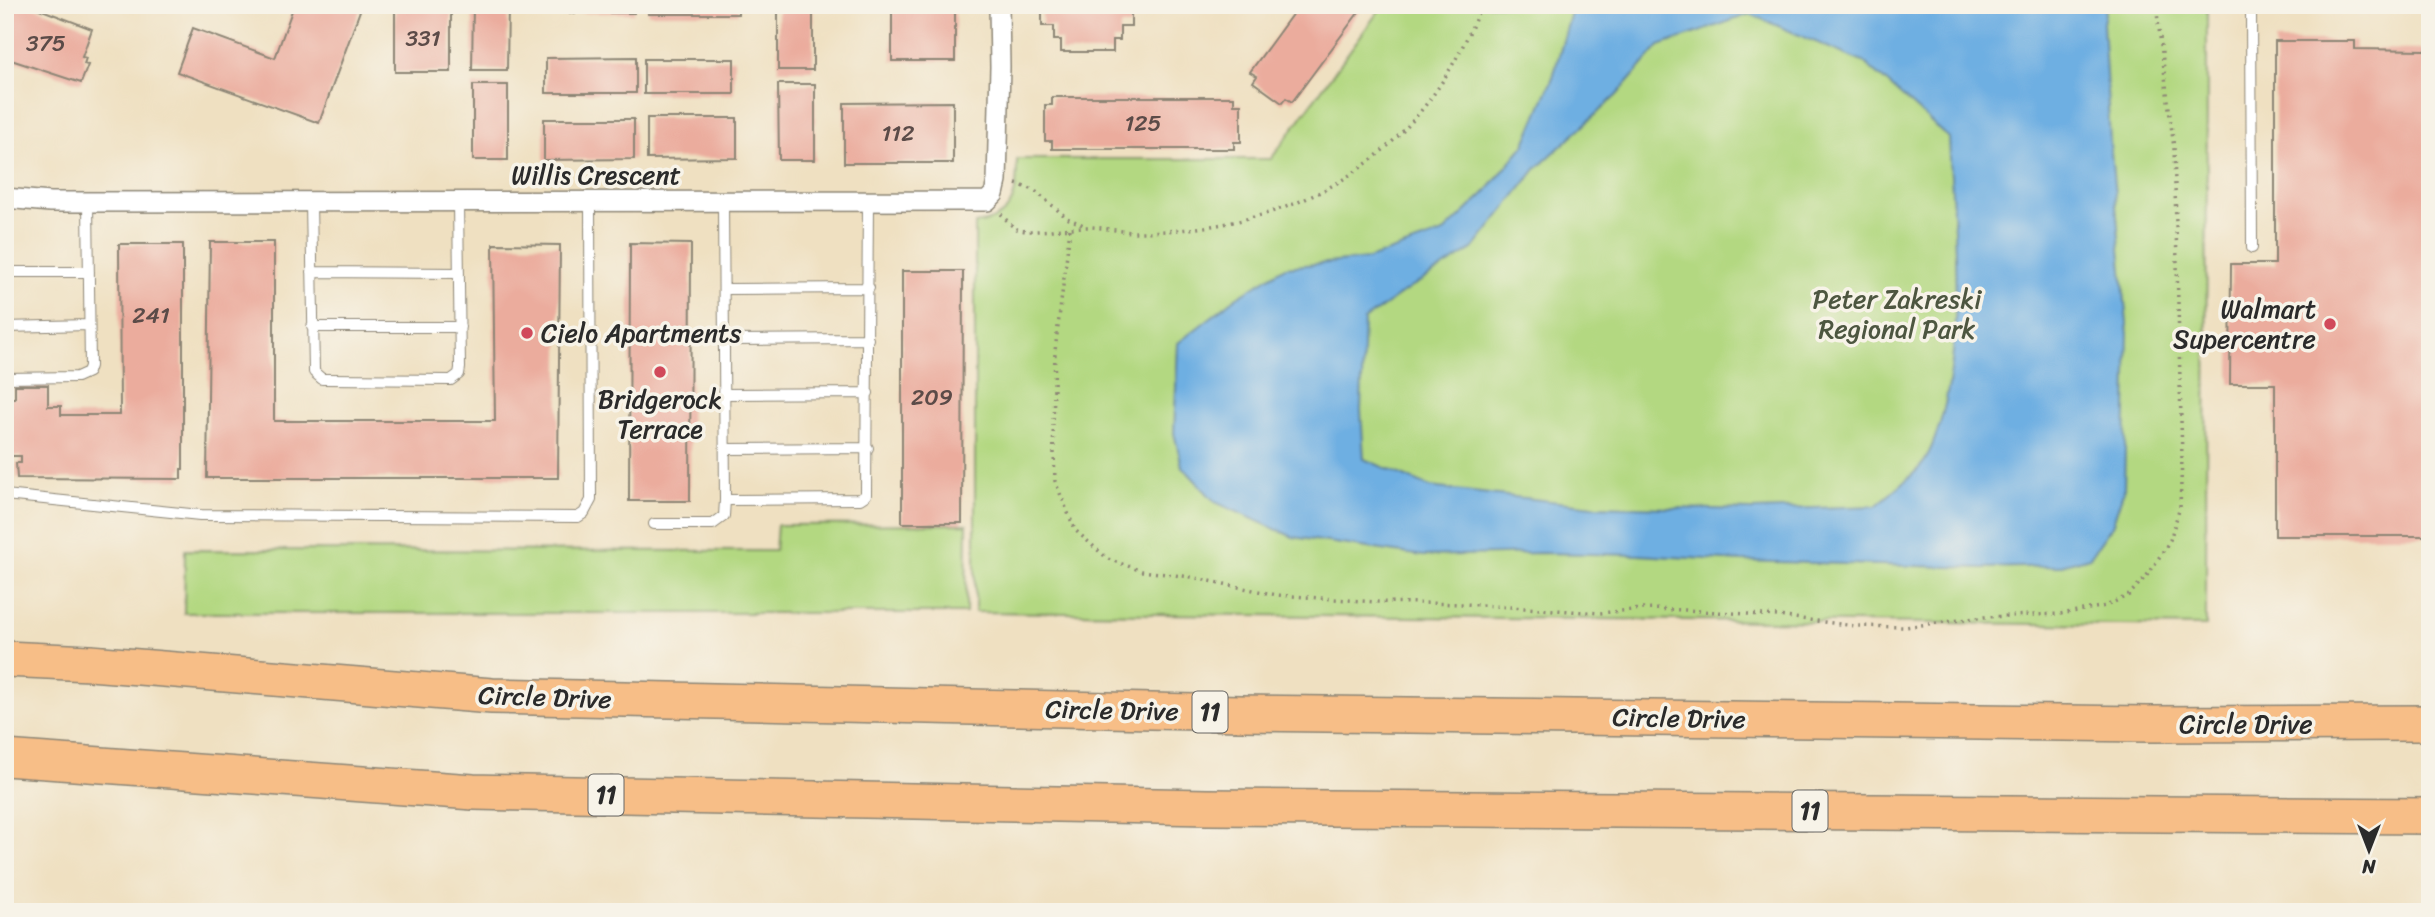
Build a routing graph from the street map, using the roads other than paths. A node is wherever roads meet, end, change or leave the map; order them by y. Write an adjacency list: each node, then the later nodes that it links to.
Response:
1 (999, 5): 7 (street, Willis Crescent)
2 (2251, 5): 10 (lane)
3 (5, 198): 8 (street, Willis Crescent)
4 (458, 201): 5 (street, Willis Crescent); 9 (street, Willis Crescent); 14 (lane)
5 (590, 201): 6 (street, Willis Crescent); 28 (lane)
6 (723, 201): 7 (street, Willis Crescent); 16 (lane)
7 (868, 201): 15 (lane)
8 (88, 202): 9 (street, Willis Crescent); 12 (lane)
9 (311, 202): 13 (lane)
10 (2252, 248)
11 (5, 272): 12 (lane)
12 (89, 272): 17 (lane)
13 (312, 272): 14 (lane); 19 (lane)
14 (459, 273): 20 (lane)
15 (869, 288): 16 (lane); 21 (lane)
16 (723, 289): 22 (lane)
17 (89, 325): 18 (lane); 23 (lane)
18 (5, 327)
19 (312, 327): 20 (lane); 20 (lane)
20 (460, 327)
21 (868, 339): 22 (lane); 24 (lane)
22 (724, 341): 25 (lane)
23 (5, 377)
24 (868, 393): 25 (lane); 26 (lane)
25 (724, 394): 27 (lane)
26 (868, 447): 27 (lane); 29 (lane)
27 (724, 449): 29 (lane)
28 (5, 495)
29 (725, 500): 30 (lane)
30 (654, 524)
31 (5, 641): 33 (highway)
32 (5, 659): 33 (highway, Circle Drive / 11)
33 (274, 679): 36 (highway, Circle Drive / 11)
34 (2430, 709): 36 (highway)
35 (2430, 723): 36 (highway, Circle Drive / 11)
36 (2147, 724)
37 (5, 758): 39 (highway, 11)
38 (5, 769): 39 (highway)
39 (285, 776): 40 (highway, 11)
40 (2424, 817)

